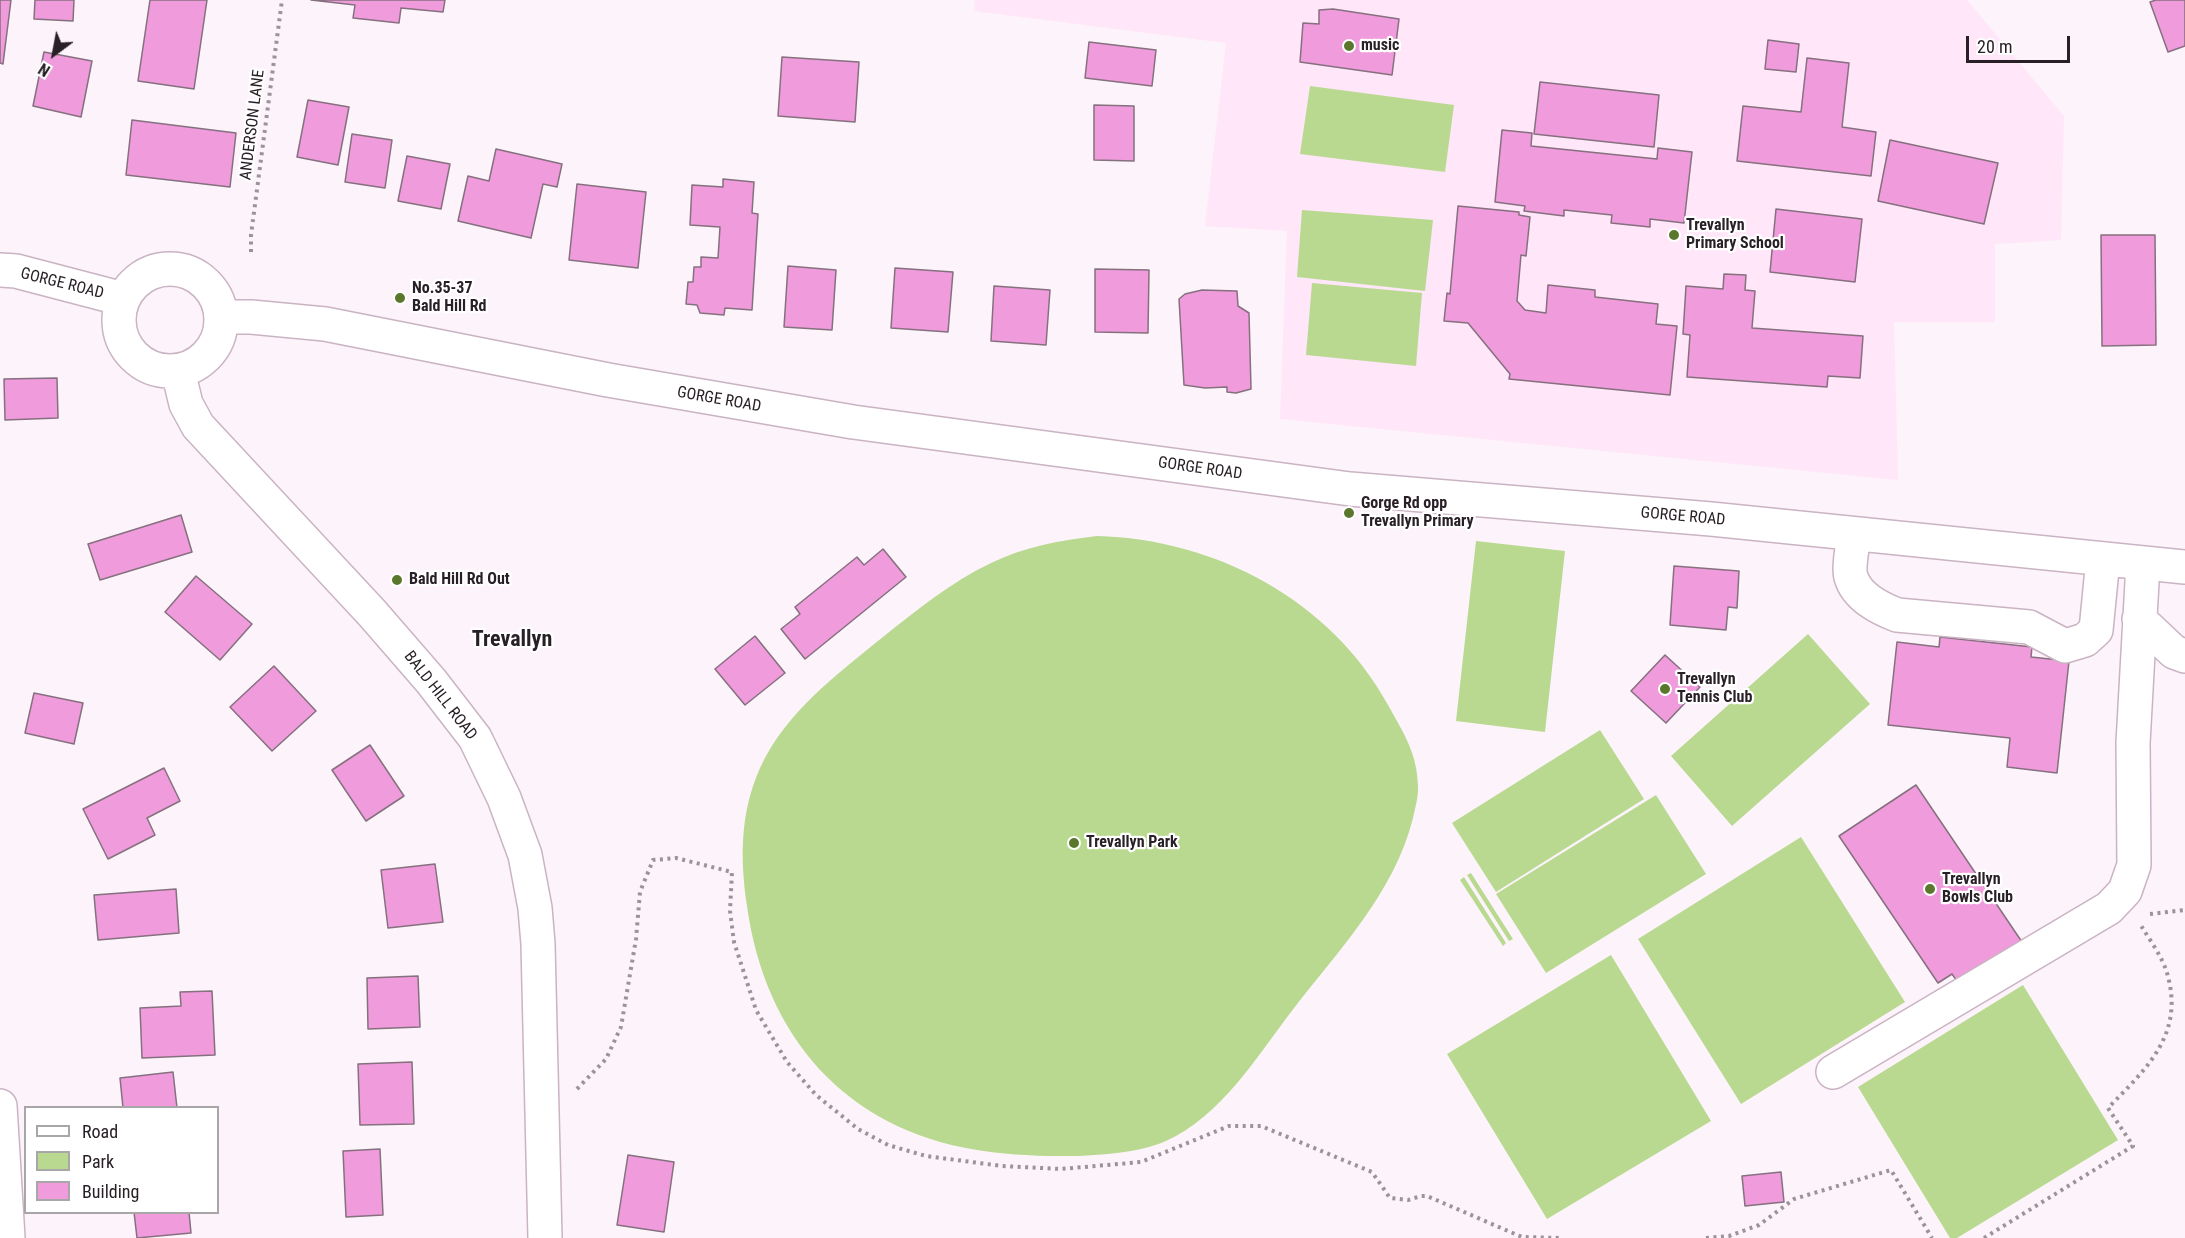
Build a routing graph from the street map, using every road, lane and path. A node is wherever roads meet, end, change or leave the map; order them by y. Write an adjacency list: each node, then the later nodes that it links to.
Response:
1 (282, 0): 2 (path, ANDERSON LANE)
2 (251, 252)
3 (0, 270): 4 (street, GORGE ROAD)
4 (123, 299): 5 (street); 6 (street)
5 (222, 317): 6 (street); 7 (street, GORGE ROAD)
6 (178, 371): 16 (street, BALD HILL ROAD)
7 (1854, 534): 8 (street, GORGE ROAD); 8 (street)
8 (2103, 559): 9 (street, GORGE ROAD)
9 (2143, 564): 10 (street, GORGE ROAD); 11 (street)
10 (2185, 567)
11 (2139, 619): 12 (street); 14 (street)
12 (2185, 656)
13 (2136, 915): 22 (path)
14 (1833, 1072)
15 (0, 1106): 17 (street)
16 (543, 1122): 18 (street, BALD HILL ROAD); 19 (path)
17 (8, 1238)
18 (545, 1238)
19 (1561, 1238)
20 (1706, 1238): 21 (path)
21 (1932, 1238)
22 (1984, 1238)

